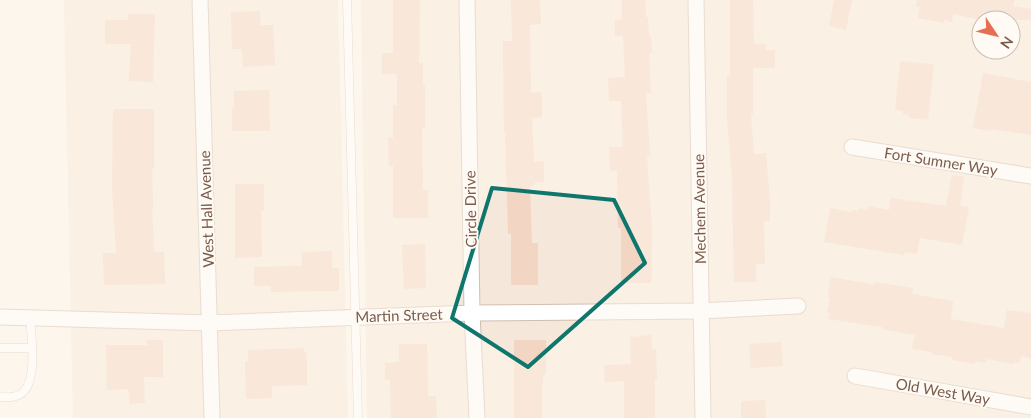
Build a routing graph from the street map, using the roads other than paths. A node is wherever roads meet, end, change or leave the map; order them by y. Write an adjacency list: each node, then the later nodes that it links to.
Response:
1 (200, 0): 13 (street, West Hall Avenue)
2 (348, 0): 11 (lane)
3 (467, 0): 9 (street, Circle Drive)
4 (696, 0): 8 (street, Mechem Avenue)
5 (852, 147): 6 (street, Fort Sumner Way)
6 (1031, 176)
7 (798, 306): 8 (street, Martin Street)
8 (700, 311): 9 (street, Martin Street); 22 (street, Mechem Avenue)
9 (472, 313): 11 (street, Martin Street); 21 (street, Circle Drive)
10 (0, 316): 12 (street, Martin Street)
11 (354, 317): 13 (street, Martin Street); 20 (lane)
12 (30, 318): 13 (street, Martin Street); 15 (lane)
13 (210, 323): 19 (street, West Hall Avenue)
14 (0, 348): 15 (lane)
15 (32, 348): 17 (lane)
16 (855, 376): 18 (street, Old West Way)
17 (0, 397)
18 (1031, 407)
19 (212, 418)
20 (358, 418)
21 (477, 418)
22 (703, 418)

